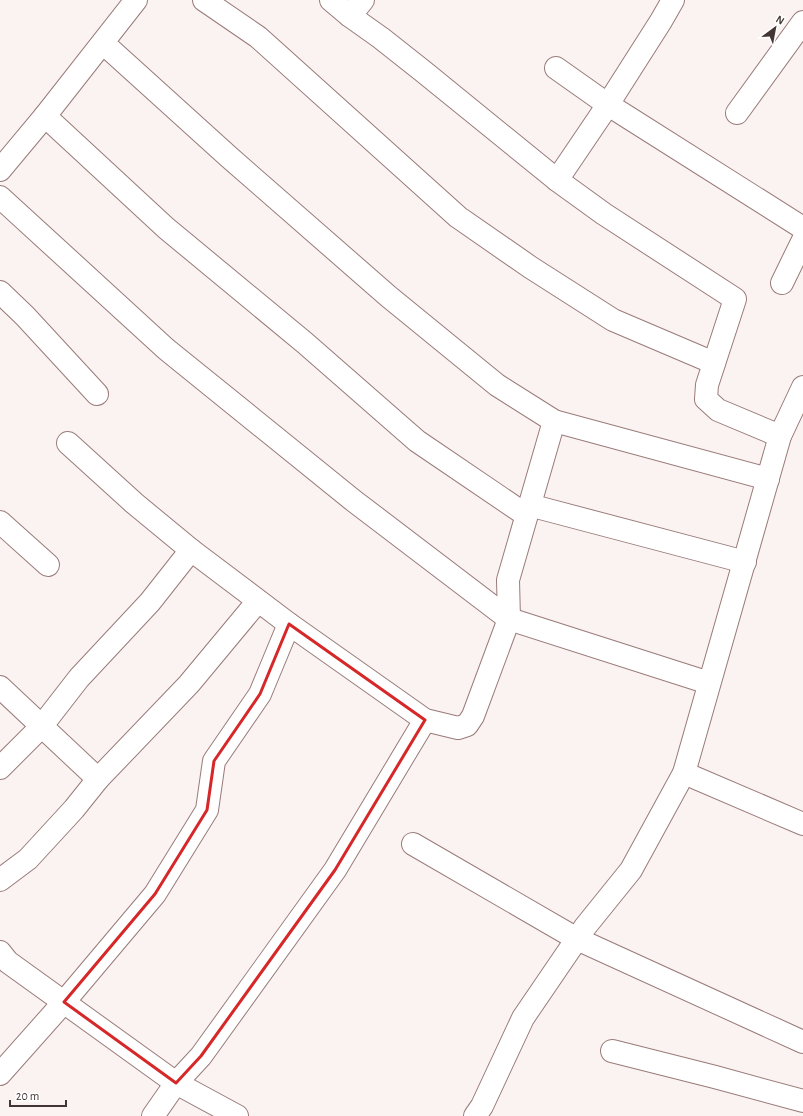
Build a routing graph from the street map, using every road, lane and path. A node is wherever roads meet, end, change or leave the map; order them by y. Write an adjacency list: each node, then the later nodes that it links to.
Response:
1 (204, 0): 19 (street)
2 (331, 0): 5 (street)
3 (672, 0): 9 (street)
4 (127, 3): 7 (street)
5 (356, 8): 13 (street)
6 (803, 22): 10 (street)
7 (103, 44): 11 (street); 22 (street)
8 (556, 68): 9 (street)
9 (607, 104): 13 (street); 15 (street)
10 (738, 113)
11 (45, 116): 12 (street); 26 (street)
12 (0, 170)
13 (557, 180): 19 (street)
14 (0, 197): 32 (street)
15 (803, 228)
16 (803, 240): 17 (street)
17 (782, 283)
18 (0, 292): 21 (street)
19 (714, 363): 23 (street)
20 (803, 387): 23 (street)
21 (97, 394)
22 (554, 421): 25 (street); 26 (street)
23 (780, 436): 25 (street)
24 (68, 443): 28 (street)
25 (768, 479): 29 (street)
26 (528, 510): 29 (street); 32 (street)
27 (0, 522): 30 (street)
28 (190, 550): 31 (street); 37 (street)
29 (745, 562): 34 (street)
30 (48, 565)
31 (258, 601): 33 (street); 40 (street)
32 (509, 619): 34 (street); 36 (street)
33 (289, 624): 36 (street); 46 (street)
34 (709, 683): 39 (street)
35 (0, 687): 37 (street)
36 (425, 720): 50 (street)
37 (41, 727): 38 (street); 40 (street)
38 (0, 768)
39 (684, 773): 41 (street); 44 (street)
40 (98, 780): 43 (street)
41 (803, 824)
42 (413, 844): 44 (street)
43 (0, 880)
44 (577, 939): 47 (street); 54 (street)
45 (0, 952): 46 (street)
46 (64, 1002): 49 (street); 50 (street)
47 (803, 1042)
48 (612, 1051): 51 (street)
49 (0, 1074)
50 (176, 1083): 52 (street); 53 (street)
51 (803, 1101)
52 (152, 1116)
53 (237, 1116)
54 (475, 1116)

